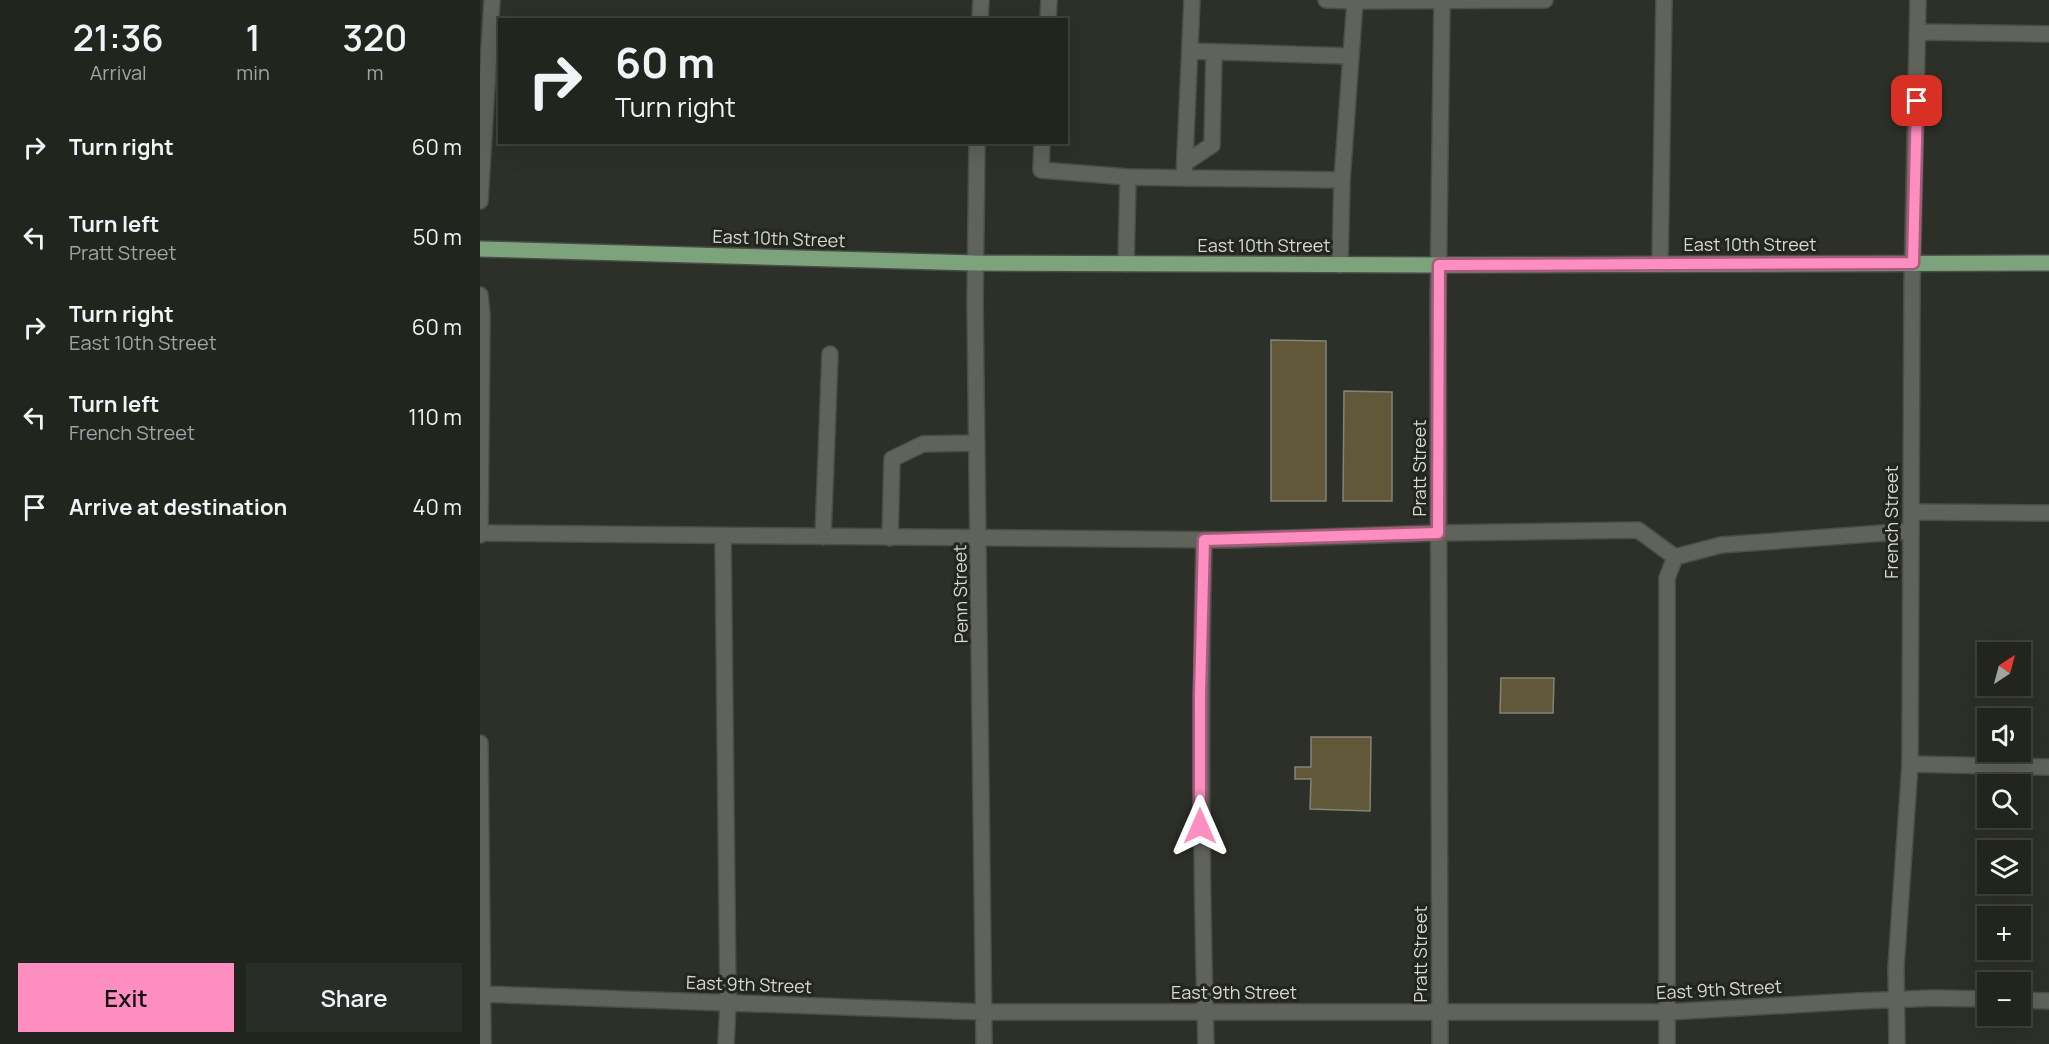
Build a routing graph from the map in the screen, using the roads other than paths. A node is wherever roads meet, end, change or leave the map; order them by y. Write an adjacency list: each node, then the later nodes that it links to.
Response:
1 (492, 0): 23 (street)
2 (981, 0): 11 (street)
3 (1049, 0): 12 (street)
4 (1192, 0): 15 (street)
5 (1326, 0): 10 (street)
6 (1442, 0): 7 (street); 10 (street); 31 (street, Pratt Street)
7 (1545, 0)
8 (1664, 0): 29 (street)
9 (1918, 0): 13 (street, French Street)
10 (1355, 1): 17 (street)
11 (980, 18)
12 (1048, 18)
13 (1918, 32): 14 (street); 25 (street, French Street)
14 (2049, 34)
15 (1190, 51): 16 (street); 20 (street)
16 (1214, 52): 17 (street); 20 (street)
17 (1350, 56): 22 (street)
18 (977, 144): 27 (street, Penn Street)
19 (1042, 144): 21 (street)
20 (1184, 170): 21 (street); 22 (street)
21 (1128, 177): 28 (street)
22 (1342, 180): 30 (street)
23 (480, 201)
24 (480, 249): 27 (main road, East 10th Street)
25 (1913, 263): 26 (main road, East 10th Street); 29 (main road, East 10th Street); 36 (street, French Street)
26 (2049, 263)
27 (975, 264): 28 (main road, East 10th Street); 35 (street, Penn Street)
28 (1126, 264): 30 (main road, East 10th Street)
29 (1660, 264): 31 (main road, East 10th Street)
30 (1340, 265): 31 (main road, East 10th Street)
31 (1439, 265): 39 (street, Pratt Street)
32 (480, 295): 34 (street)
33 (830, 354): 42 (street)
34 (480, 442): 40 (street)
35 (977, 443): 43 (street); 44 (street, Penn Street)
36 (1911, 512): 37 (street); 38 (street, French Street)
37 (2049, 513)
38 (1911, 531): 46 (street); 48 (street, French Street)
39 (1438, 533): 45 (street); 46 (street); 58 (street, Pratt Street)
40 (480, 534): 41 (street)
41 (723, 536): 42 (street); 56 (street)
42 (823, 537): 43 (street)
43 (890, 538): 44 (street)
44 (978, 539): 45 (street); 59 (street, Penn Street)
45 (1204, 540): 57 (street)
46 (1675, 557): 60 (street)
47 (480, 743): 50 (street)
48 (1910, 764): 49 (street); 52 (street, French Street)
49 (2049, 767)
50 (480, 783): 51 (street)
51 (482, 994): 56 (street, East 9th Street); 61 (street)
52 (1895, 999): 53 (street, East 9th Street); 60 (street, East 9th Street); 67 (street, French Street)
53 (1977, 999)
54 (2031, 1000): 55 (street)
55 (2049, 1001)
56 (728, 1003): 59 (street, East 9th Street); 62 (street)
57 (1205, 1011): 58 (street, East 9th Street); 59 (street, East 9th Street); 64 (street)
58 (1440, 1011): 60 (street, East 9th Street); 65 (street, Pratt Street)
59 (985, 1012): 63 (street, Penn Street)
60 (1668, 1012): 66 (street)
61 (483, 1044)
62 (726, 1044)
63 (984, 1044)
64 (1206, 1044)
65 (1440, 1044)
66 (1667, 1044)
67 (1897, 1044)

